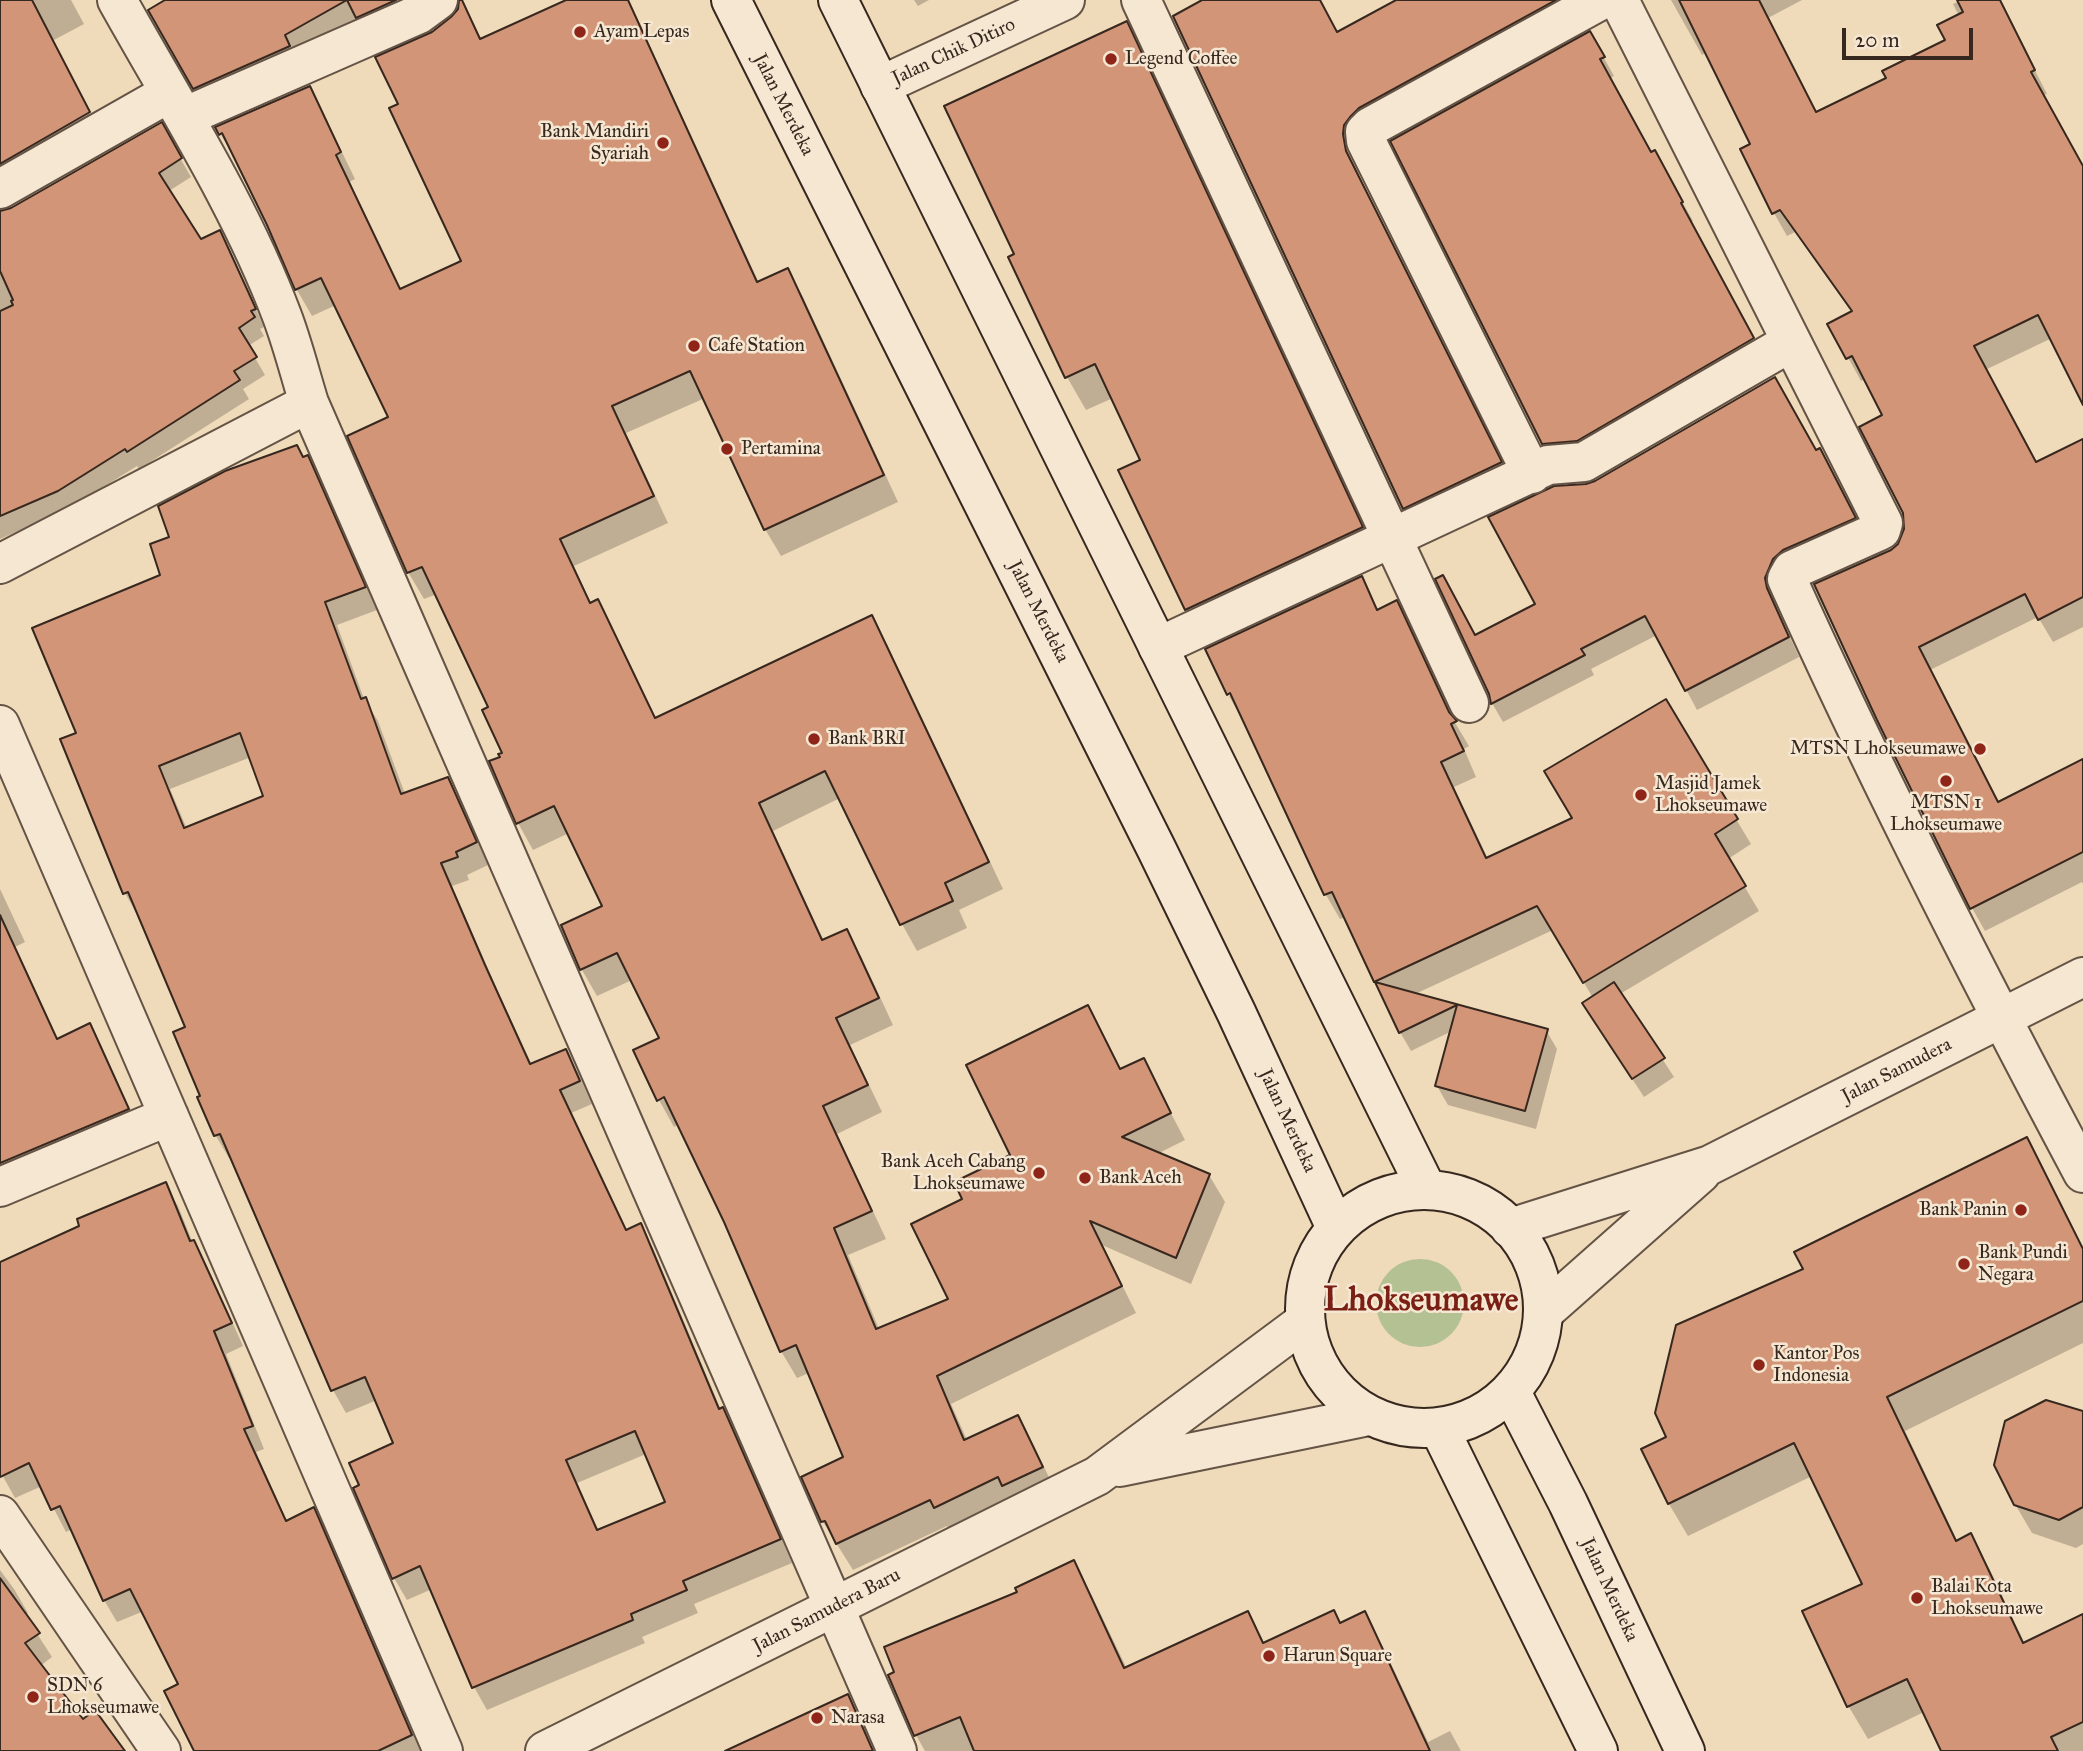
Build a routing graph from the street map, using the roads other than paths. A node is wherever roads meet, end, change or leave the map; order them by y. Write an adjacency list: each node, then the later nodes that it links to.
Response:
1 (117, 0): 10 (street)
2 (438, 0): 10 (street)
3 (730, 0): 27 (street, Jalan Merdeka)
4 (838, 0): 9 (street)
5 (1065, 0): 9 (street, Jalan Chik Ditiro)
6 (1141, 0): 15 (street)
7 (1601, 0): 14 (street)
8 (1619, 0): 12 (street)
9 (880, 86): 17 (street)
10 (177, 105): 11 (street); 13 (street)
11 (0, 189)
12 (1791, 342): 14 (street); 21 (street)
13 (309, 403): 16 (street); 36 (street)
14 (1532, 474): 15 (street)
15 (1392, 538): 17 (street); 18 (street)
16 (0, 564)
17 (1158, 647): 26 (street)
18 (1469, 703)
19 (0, 725): 22 (street)
20 (2083, 976): 21 (street, Jalan Samudera)
21 (2001, 1018): 23 (street, Jalan Samudera); 24 (street)
22 (169, 1116): 25 (street); 38 (street)
23 (1710, 1165): 28 (street, Jalan Samudera); 29 (street, Jalan Samudera)
24 (2083, 1173)
25 (0, 1187)
26 (1427, 1190): 27 (street); 28 (street)
27 (1336, 1228): 30 (street)
28 (1510, 1228): 29 (street)
29 (1545, 1311): 31 (street)
30 (1304, 1322): 32 (street); 34 (street, Jalan Samudera Baru)
31 (1511, 1392): 33 (street); 42 (street, Jalan Merdeka)
32 (1369, 1416): 33 (street); 34 (street, Jalan Samudera Baru)
33 (1439, 1428): 41 (street)
34 (1108, 1469): 36 (street, Jalan Samudera Baru)
35 (0, 1515): 37 (street)
36 (835, 1607): 39 (street, Jalan Samudera Baru); 40 (street)
37 (160, 1751)
38 (443, 1751)
39 (545, 1751)
40 (897, 1751)
41 (1598, 1751)
42 (1685, 1751)

